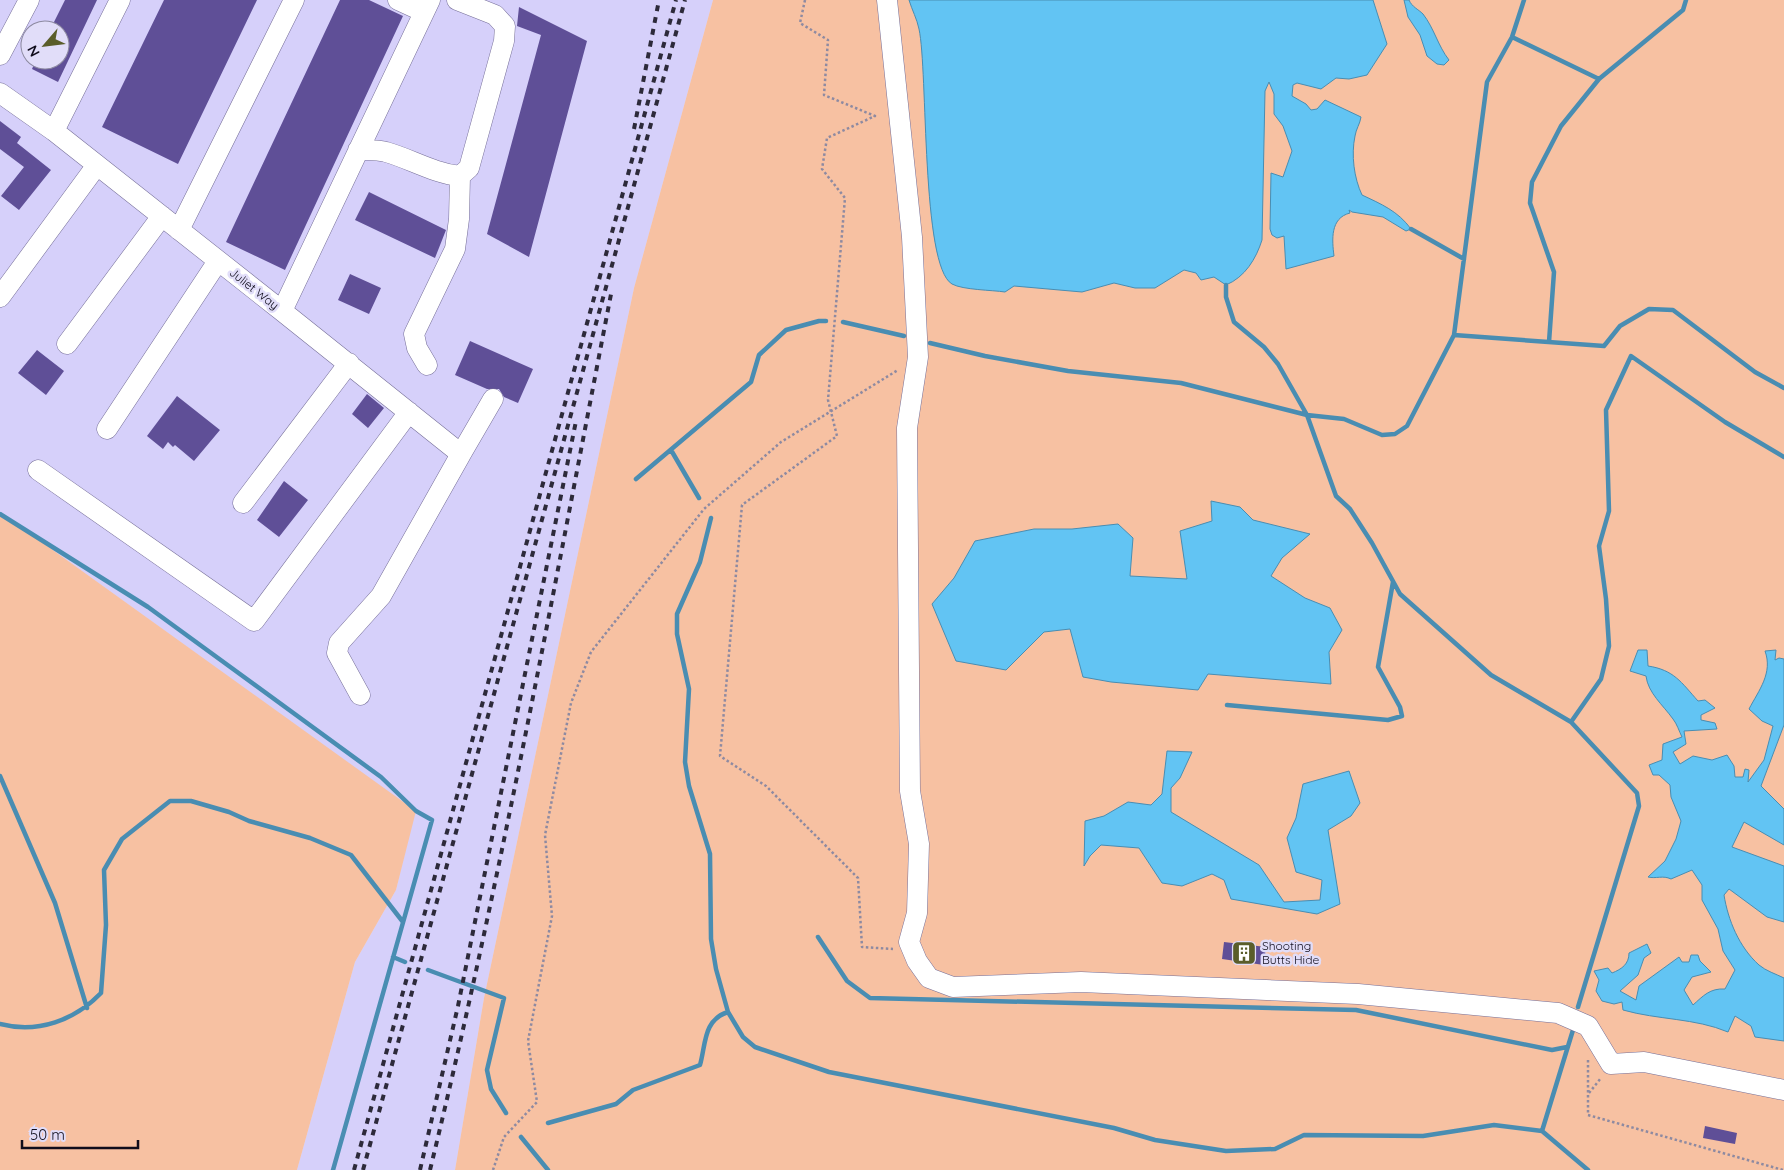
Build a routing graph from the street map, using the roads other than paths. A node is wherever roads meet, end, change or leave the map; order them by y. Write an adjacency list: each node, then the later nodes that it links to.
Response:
1 (28, 0): 8 (street)
2 (120, 0): 10 (street)
3 (294, 0): 15 (street)
4 (398, 0): 7 (street)
5 (457, 0): 13 (street)
6 (887, 0): 29 (street)
7 (427, 6): 11 (street, Juliet Way)
8 (0, 55)
9 (0, 93): 10 (street, Juliet Way)
10 (54, 131): 12 (street, Juliet Way)
11 (358, 150): 13 (street); 18 (street, Juliet Way)
12 (97, 165): 14 (street, Juliet Way); 17 (street)
13 (460, 176): 20 (street)
14 (162, 216): 15 (street, Juliet Way); 19 (street)
15 (179, 230): 16 (street, Juliet Way)
16 (218, 261): 18 (street, Juliet Way); 24 (street)
17 (0, 297)
18 (282, 311): 21 (street)
19 (67, 344)
20 (427, 364)
21 (355, 368): 23 (street); 27 (street)
22 (493, 399): 25 (street)
23 (409, 412): 25 (street); 26 (street)
24 (107, 429)
25 (461, 454): 28 (street)
26 (38, 470)
27 (243, 503)
28 (360, 695)
29 (1784, 1090)

